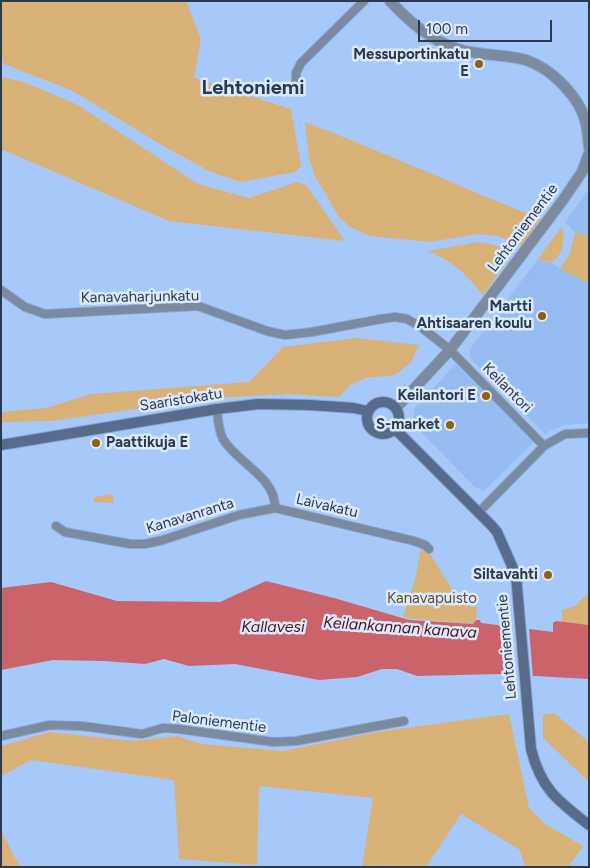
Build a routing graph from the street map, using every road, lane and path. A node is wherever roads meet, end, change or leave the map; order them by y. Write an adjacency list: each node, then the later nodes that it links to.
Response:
1 (364, 1): 3 (street)
2 (390, 1): 4 (street)
3 (296, 91)
4 (585, 110): 5 (street)
5 (589, 147)
6 (589, 153): 8 (street, Lehtoniementie)
7 (1, 290): 8 (street, Kanavaharjunkatu)
8 (450, 350): 10 (street, Lehtoniementie); 15 (street, Keilantori)
9 (217, 408): 11 (main road, Saaristokatu); 14 (main road, Saaristokatu); 16 (street, Laivakatu)
10 (396, 408): 11 (main road); 12 (main road)
11 (367, 411): 12 (main road)
12 (395, 429): 17 (main road, Lehtoniementie)
13 (589, 433): 15 (street)
14 (1, 444)
15 (544, 446): 17 (street)
16 (274, 508): 18 (street, Kanavanranta); 19 (street, Laivakatu)
17 (479, 512): 22 (main road, Lehtoniementie)
18 (56, 526)
19 (429, 549)
20 (404, 721): 21 (street, Paloniementie)
21 (1, 736)
22 (589, 825)

